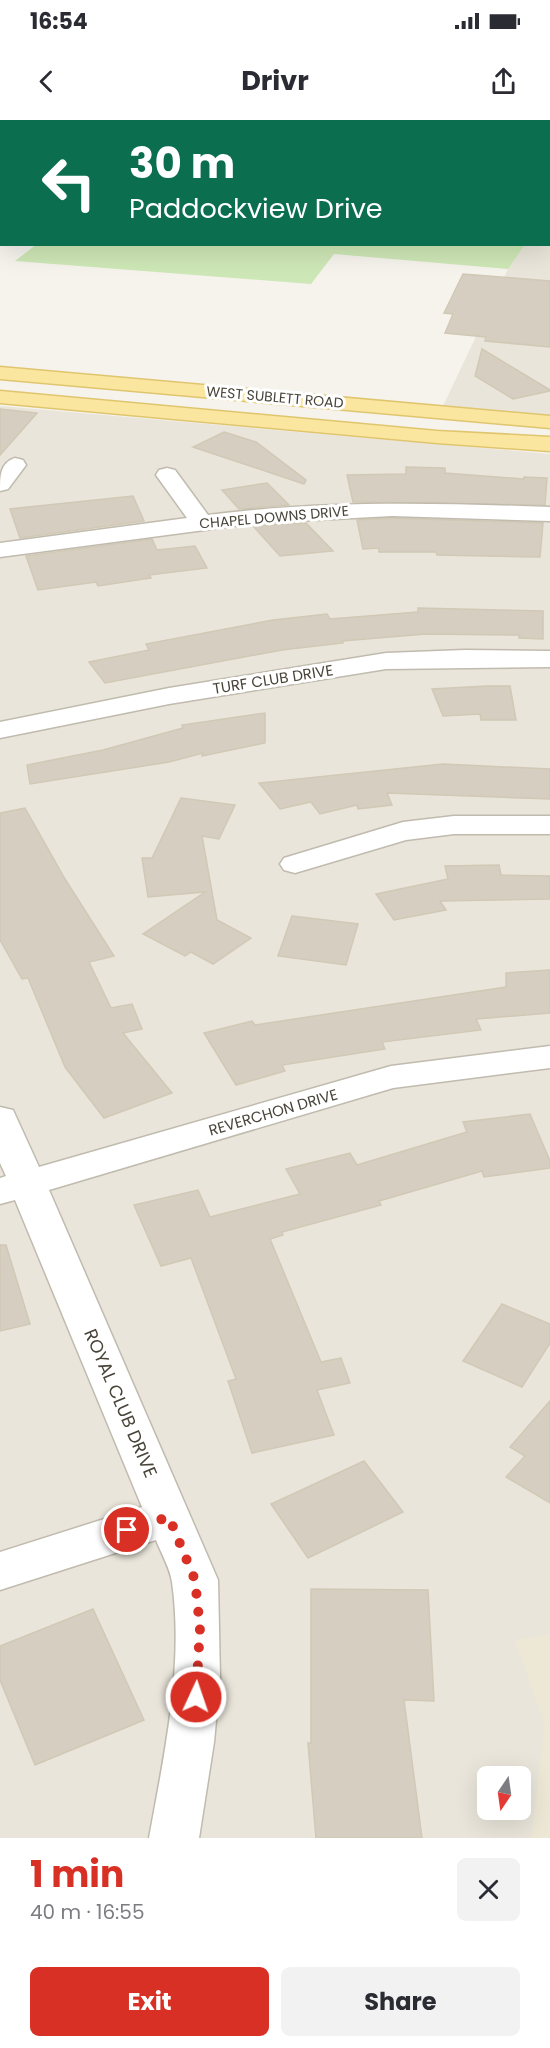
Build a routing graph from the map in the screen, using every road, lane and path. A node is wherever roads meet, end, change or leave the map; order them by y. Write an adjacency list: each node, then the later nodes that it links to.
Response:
1 (0, 373): 3 (main road, WEST SUBLETT ROAD)
2 (0, 397): 4 (main road, WEST SUBLETT ROAD)
3 (550, 422)
4 (550, 444)
5 (15, 465): 7 (street)
6 (167, 475): 9 (street)
7 (0, 484)
8 (550, 514): 9 (street, CHAPEL DOWNS DRIVE)
9 (202, 523): 10 (street, CHAPEL DOWNS DRIVE)
10 (0, 550)
11 (550, 660): 12 (street, TURF CLUB DRIVE)
12 (0, 730)
13 (550, 825): 14 (street)
14 (295, 864)
15 (550, 1057): 17 (street, REVERCHON DRIVE)
16 (0, 1119): 17 (street, ROYAL CLUB DRIVE)
17 (14, 1187): 18 (street, ROYAL CLUB DRIVE)
18 (169, 1517): 19 (street); 20 (street, ROYAL CLUB DRIVE)
19 (0, 1571)
20 (174, 1838)

